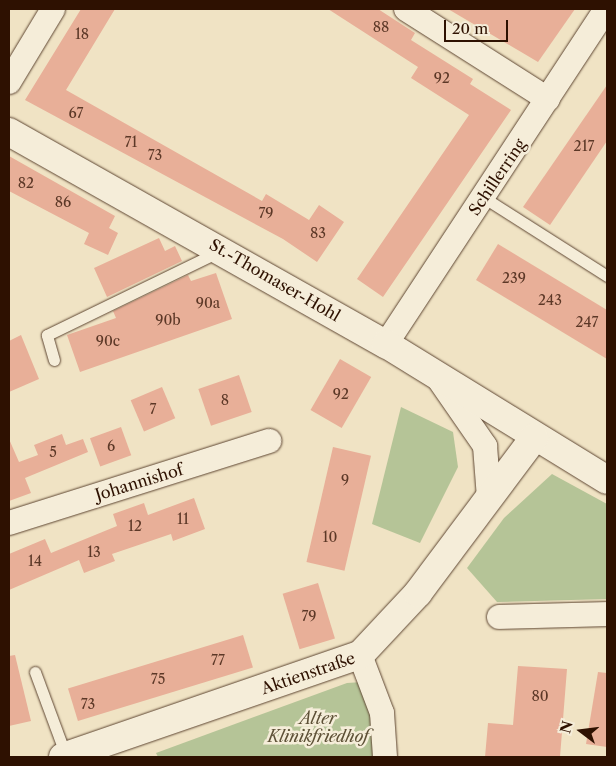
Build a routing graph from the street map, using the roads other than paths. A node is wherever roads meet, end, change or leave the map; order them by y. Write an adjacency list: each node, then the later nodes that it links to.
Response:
1 (53, 9): 4 (street)
2 (406, 9): 5 (street)
3 (606, 9): 5 (street, Schillerring)
4 (9, 82)
5 (548, 99): 7 (street, Schillerring)
6 (9, 132): 8 (street, St.-Thomaser-Hohl)
7 (483, 197): 9 (lane); 10 (street, Schillerring)
8 (222, 250): 10 (street, St.-Thomaser-Hohl); 11 (lane)
9 (607, 276)
10 (386, 344): 12 (street, St.-Thomaser-Hohl)
11 (54, 360)
12 (438, 378): 13 (street, St.-Thomaser-Hohl); 16 (street)
13 (534, 438): 15 (street); 16 (street, Aktienstraße)
14 (269, 441): 17 (street, Johannishof)
15 (607, 480)
16 (489, 498): 20 (street, Aktienstraße)
17 (9, 523)
18 (607, 614): 19 (street)
19 (499, 617)
20 (360, 655): 22 (street, Aktienstraße); 23 (street)
21 (35, 672): 22 (lane)
22 (64, 757)
23 (385, 757)

